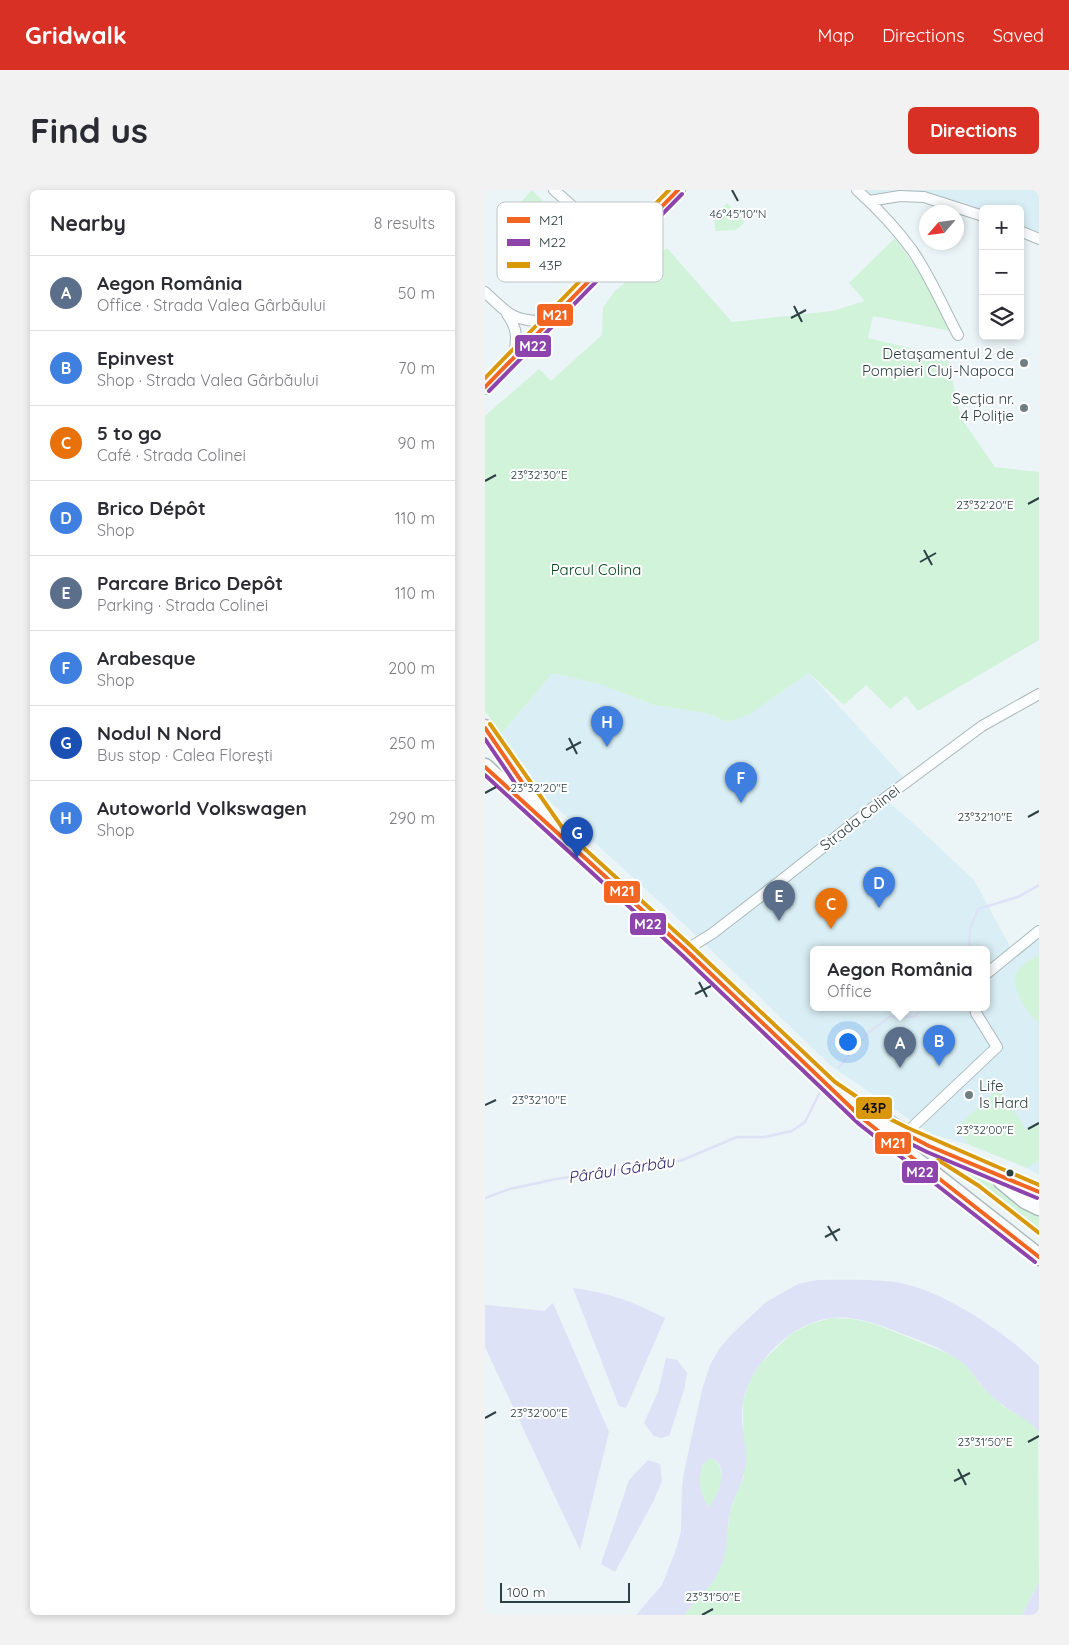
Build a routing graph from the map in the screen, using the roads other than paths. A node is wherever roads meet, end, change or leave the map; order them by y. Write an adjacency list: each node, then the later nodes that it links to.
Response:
1 (554, 190): 5 (street)
2 (678, 190): 6 (main road)
3 (857, 190): 4 (street)
4 (869, 201): 7 (street); 14 (street)
5 (568, 202)
6 (663, 206)
7 (979, 215)
8 (1024, 233): 9 (street)
9 (1039, 239)
10 (588, 282): 13 (main road)
11 (485, 292): 12 (street)
12 (507, 313): 13 (street); 15 (street)
13 (547, 322): 15 (main road)
14 (958, 335)
15 (514, 356): 16 (main road)
16 (485, 387)
17 (1039, 694): 22 (street, Strada Colinei)
18 (485, 728): 20 (main road)
19 (485, 767): 20 (main road)
20 (559, 834): 22 (main road)
21 (1039, 930): 23 (street)
22 (686, 950): 25 (main road)
23 (990, 971)
24 (976, 1011): 26 (street)
25 (827, 1083): 26 (main road); 30 (main road)
26 (905, 1134): 27 (main road)
27 (989, 1170): 28 (main road); 29 (main road)
28 (1039, 1192)
29 (1039, 1207)
30 (1039, 1257)

